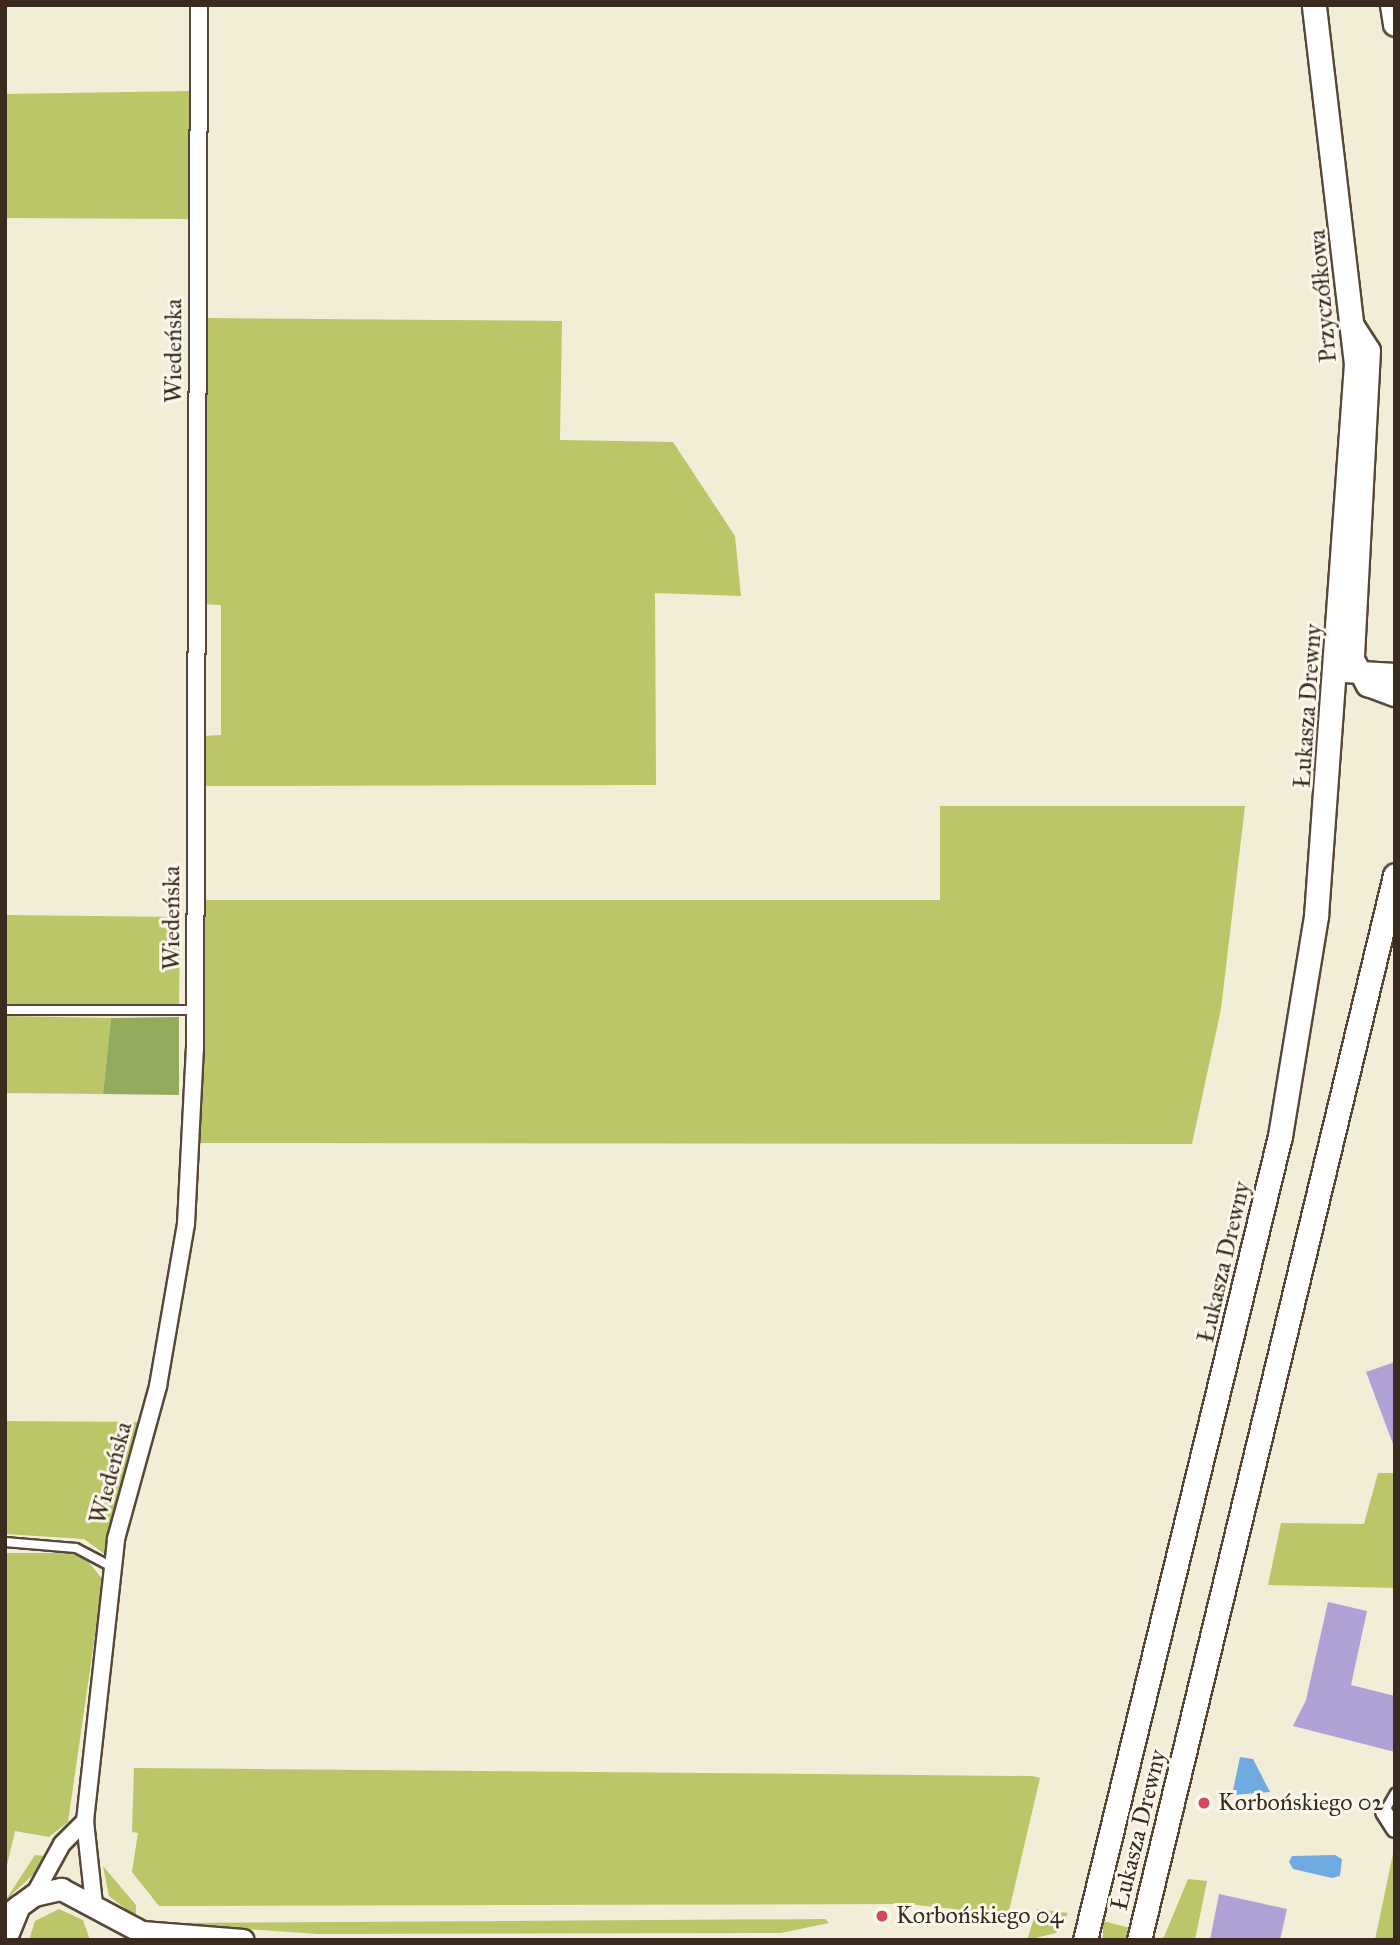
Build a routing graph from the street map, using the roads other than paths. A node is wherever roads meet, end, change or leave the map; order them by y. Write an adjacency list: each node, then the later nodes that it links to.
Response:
1 (199, 5): 12 (street, Wiedeńska)
2 (1392, 5): 4 (main road)
3 (1314, 9): 5 (main road, Przyczółkowa)
4 (1395, 24)
5 (1354, 327): 6 (main road, Przyczółkowa); 7 (street)
6 (1342, 584): 7 (main road, Łukasza Drewny)
7 (1346, 672): 8 (street); 9 (street); 25 (main road, Łukasza Drewny)
8 (1395, 674)
9 (1395, 695)
10 (1395, 875): 26 (main road, Łukasza Drewny)
11 (5, 1010): 12 (lane)
12 (195, 1010): 14 (street, Wiedeńska)
13 (5, 1542): 14 (lane)
14 (114, 1569): 17 (street, Wiedeńska)
15 (1395, 1793): 16 (lane)
16 (1384, 1812): 18 (street)
17 (85, 1821): 19 (street); 20 (street, Wiedeńska)
18 (1395, 1829)
19 (29, 1898): 20 (street); 21 (street); 22 (street)
20 (94, 1904): 23 (street); 24 (street)
21 (5, 1916)
22 (5, 1940)
23 (110, 1940)
24 (243, 1940)
25 (1085, 1940)
26 (1139, 1940)

